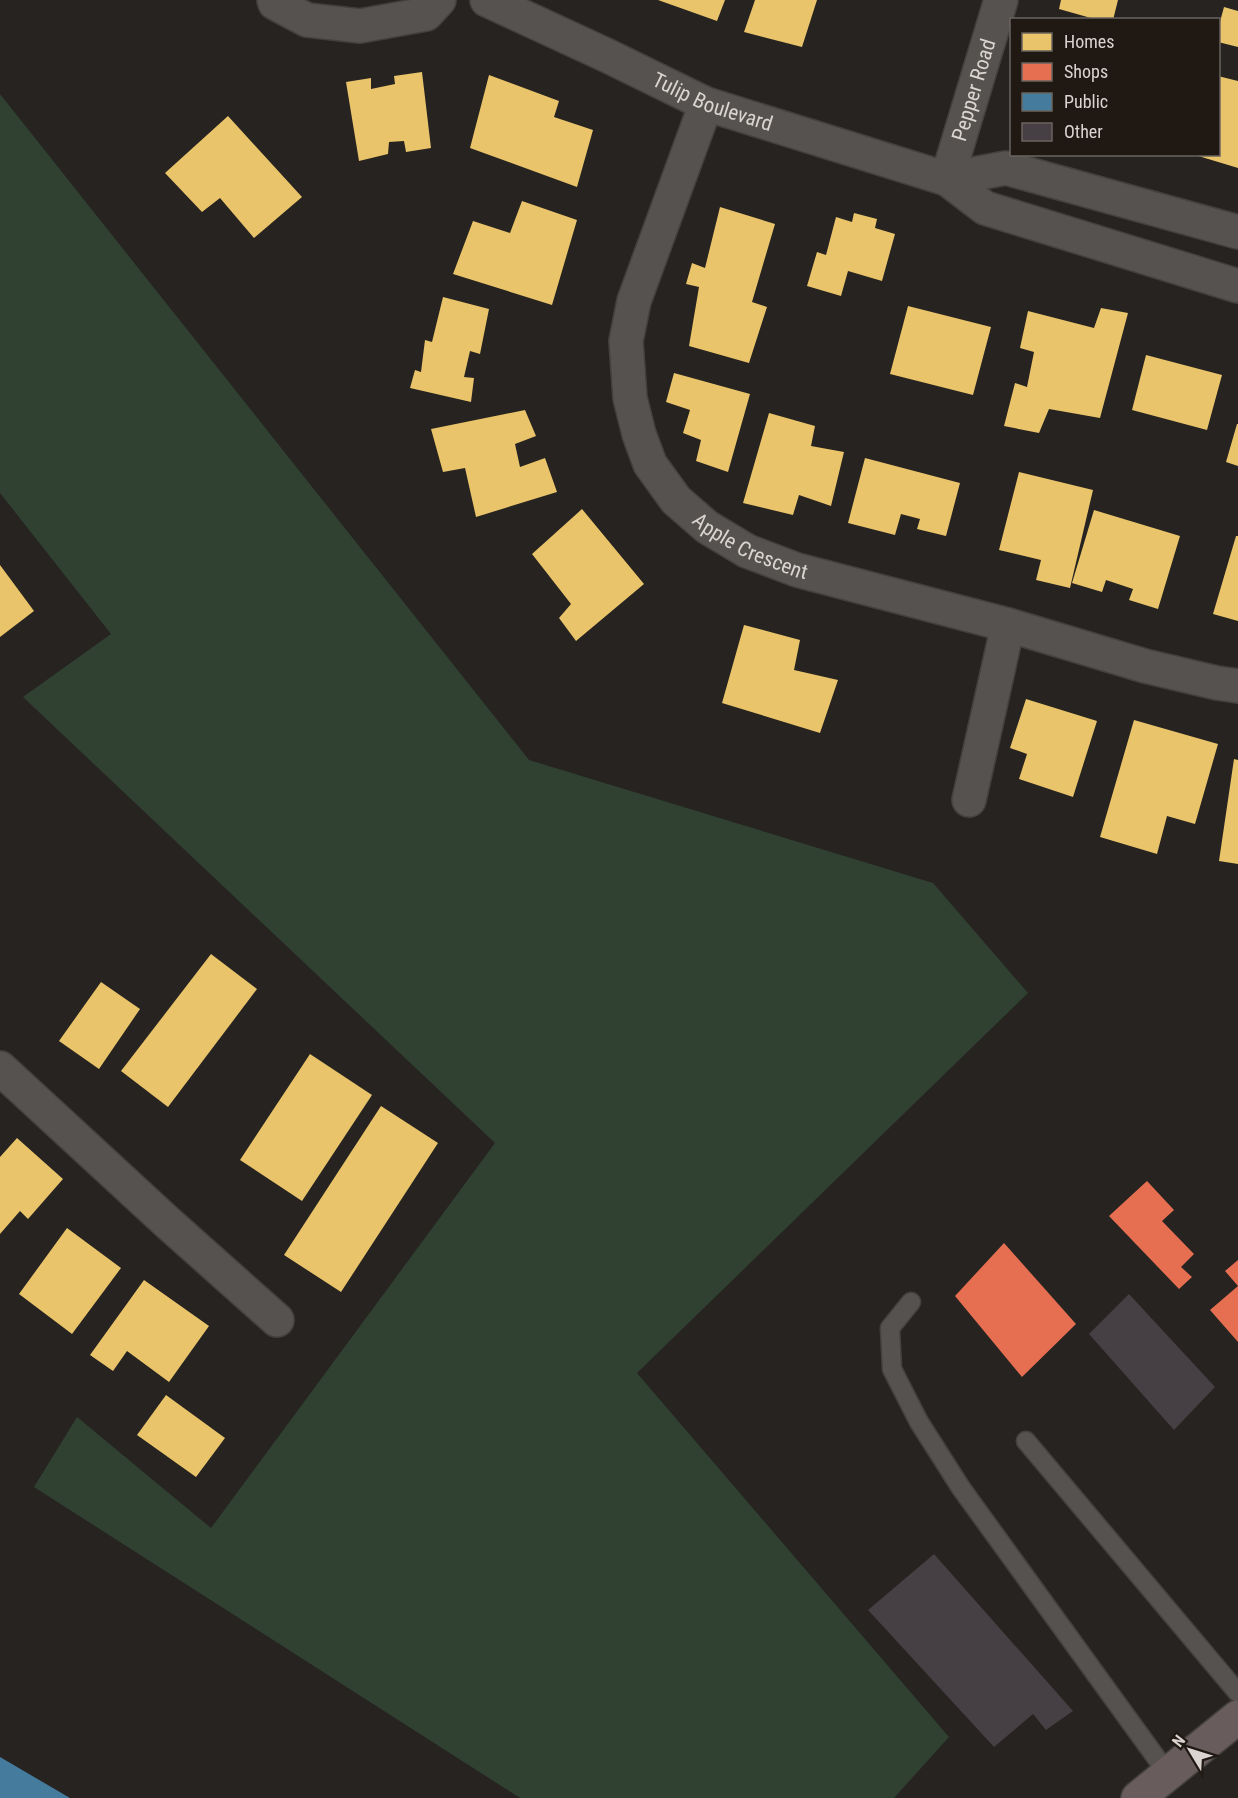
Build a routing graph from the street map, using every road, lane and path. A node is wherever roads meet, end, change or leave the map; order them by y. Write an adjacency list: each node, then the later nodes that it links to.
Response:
1 (273, 0): 2 (street)
2 (439, 0)
3 (487, 0): 5 (street, Tulip Boulevard)
4 (1000, 0): 6 (street, Pepper Road)
5 (706, 104): 6 (street, Tulip Boulevard); 9 (street, Apple Crescent)
6 (947, 178): 7 (street, Tulip Boulevard); 8 (street, Tulip Boulevard)
7 (1238, 232)
8 (1238, 286)
9 (1008, 625): 10 (street, Apple Crescent); 11 (street)
10 (1238, 686)
11 (969, 800)
12 (0, 1068): 14 (street)
13 (911, 1302): 18 (lane)
14 (277, 1320)
15 (1026, 1441): 16 (lane)
16 (1238, 1693)
17 (1238, 1717): 18 (highway)
18 (1168, 1774): 19 (highway)
19 (1138, 1798)

